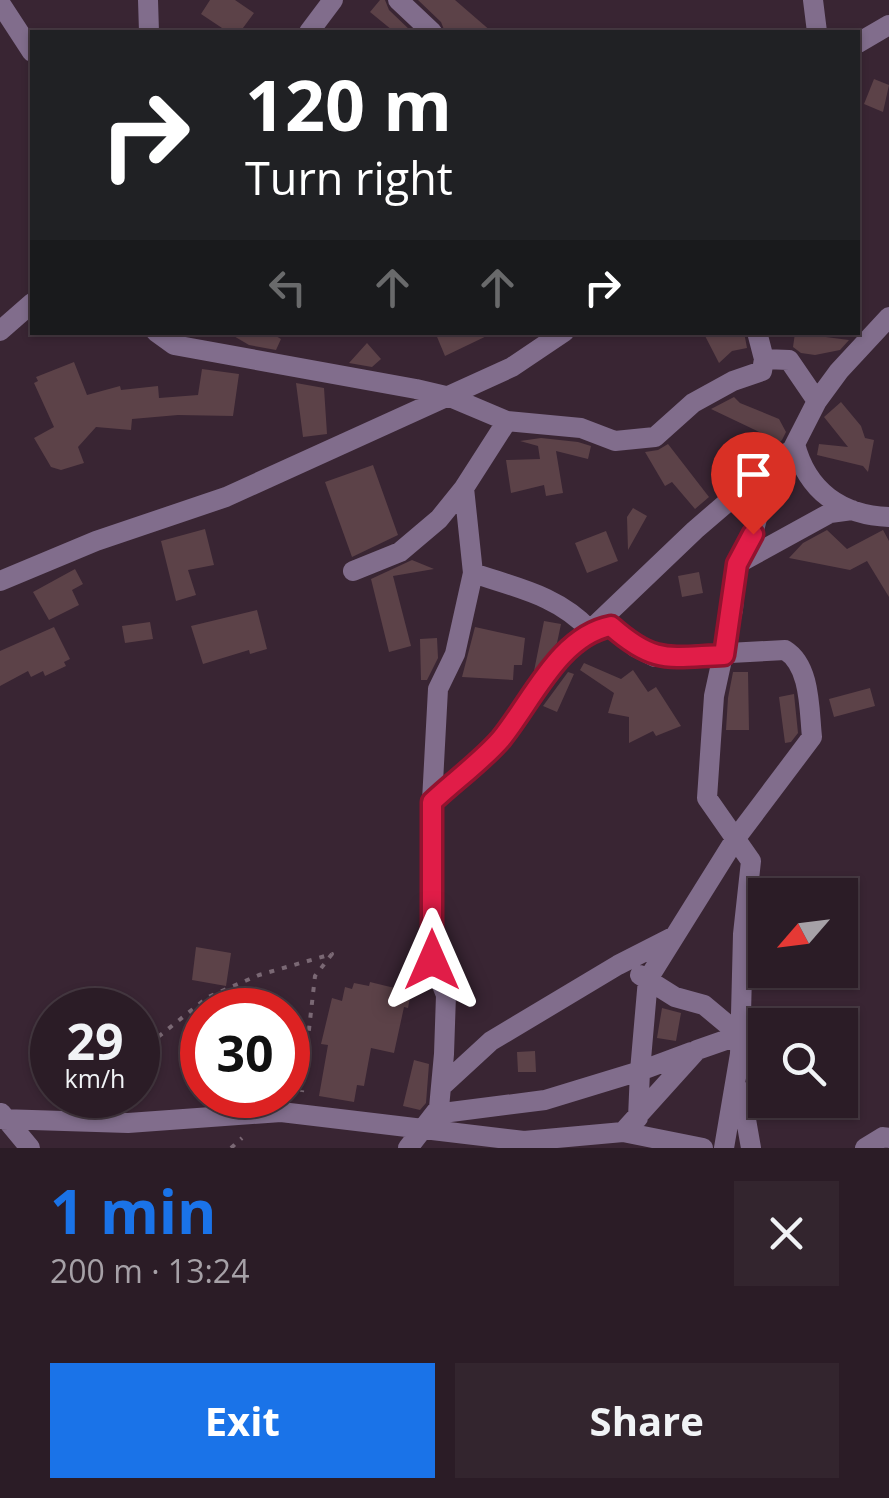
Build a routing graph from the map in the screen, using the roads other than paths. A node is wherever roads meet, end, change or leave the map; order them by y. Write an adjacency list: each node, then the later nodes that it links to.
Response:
1 (148, 0): 7 (street)
2 (333, 0): 8 (street)
3 (398, 0): 9 (street)
4 (813, 0): 10 (street)
5 (0, 3): 12 (street)
6 (889, 25): 11 (street)
7 (149, 30)
8 (310, 30)
9 (430, 30)
10 (817, 30)
11 (860, 41)
12 (30, 49)
13 (30, 305): 15 (street)
14 (889, 317): 21 (street)
15 (0, 331)
16 (160, 335): 20 (street)
17 (560, 335): 20 (street)
18 (758, 335): 19 (street)
19 (764, 359): 21 (street); 22 (street)
20 (450, 396): 22 (street); 31 (street)
21 (817, 402): 23 (street)
22 (507, 421): 25 (street)
23 (794, 444): 24 (street); 26 (street)
24 (753, 484): 28 (street); 32 (street)
25 (464, 488): 29 (street); 30 (street)
26 (854, 510): 27 (street); 28 (street)
27 (889, 517)
28 (737, 564): 33 (street)
29 (352, 571)
30 (472, 572): 32 (street); 34 (street)
31 (0, 580)
32 (590, 630): 33 (street); 34 (street)
33 (724, 655): 35 (street); 35 (street)
34 (432, 802): 43 (street)
35 (736, 838): 36 (street); 39 (street)
36 (671, 938): 37 (street); 38 (street)
37 (618, 965): 38 (street); 43 (street)
38 (648, 979): 39 (street); 42 (street)
39 (740, 1035): 40 (street); 41 (street)
40 (697, 1050): 42 (street); 46 (street)
41 (739, 1059): 51 (street); 52 (street)
42 (640, 1071): 45 (street); 46 (street)
43 (441, 1087): 45 (street)
44 (2, 1117): 45 (street); 48 (street)
45 (428, 1122): 46 (street); 49 (street)
46 (638, 1133): 50 (street)
47 (889, 1138): 53 (street)
48 (30, 1148)
49 (405, 1148)
50 (703, 1148)
51 (724, 1148)
52 (751, 1148)
53 (865, 1148)

